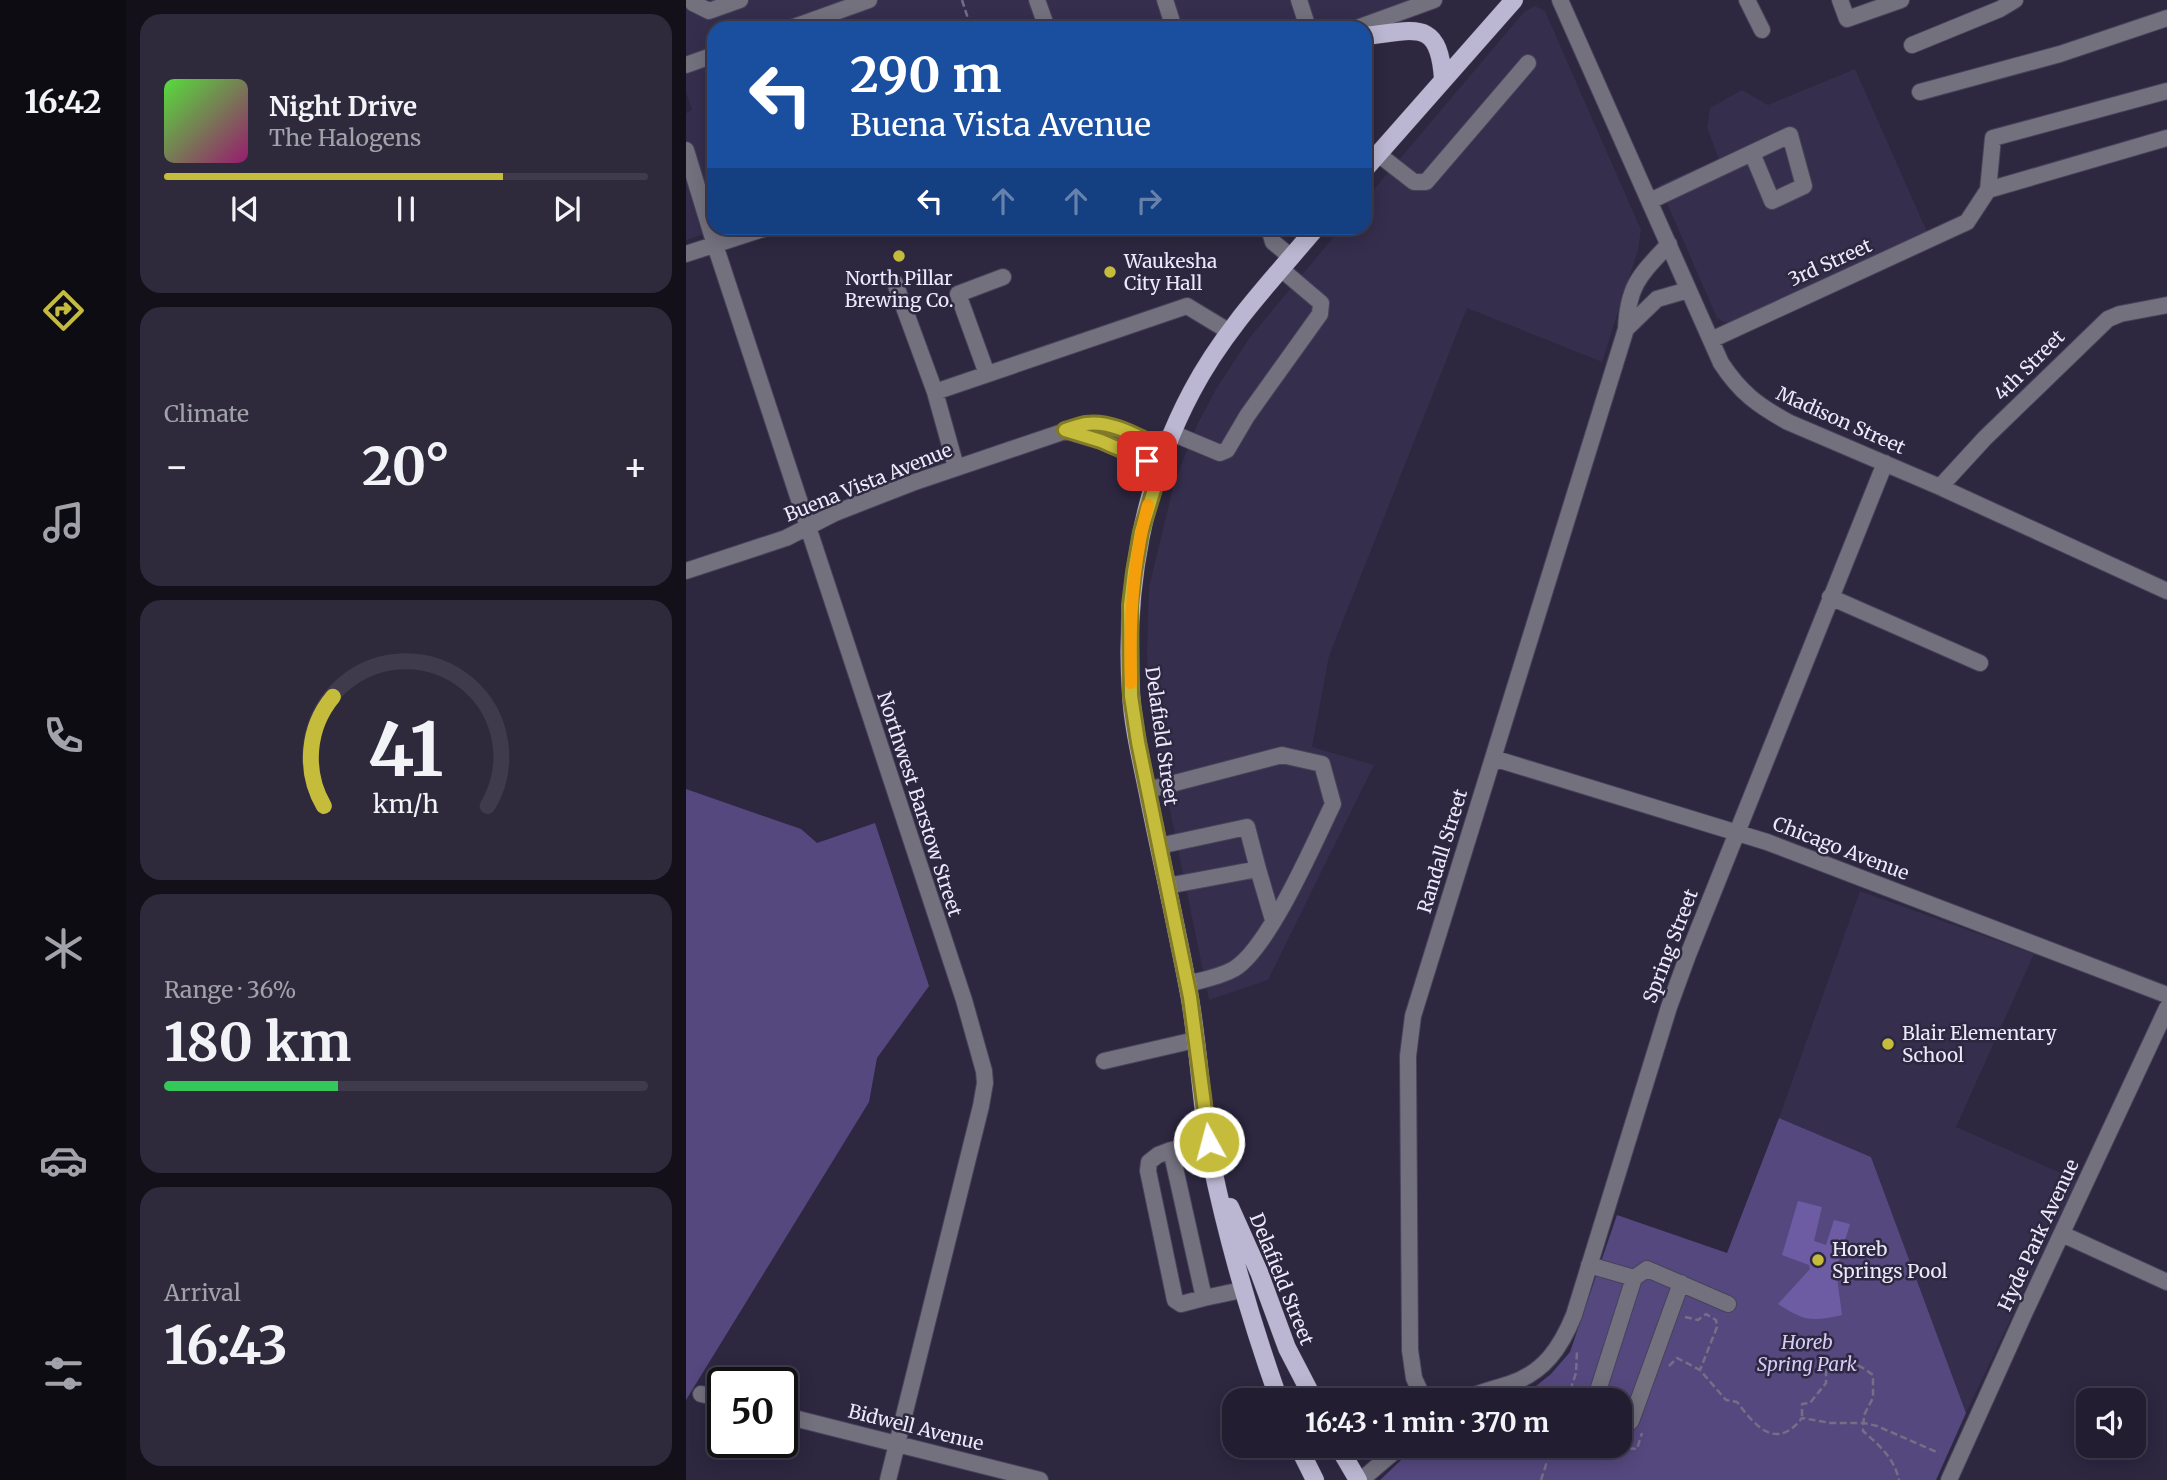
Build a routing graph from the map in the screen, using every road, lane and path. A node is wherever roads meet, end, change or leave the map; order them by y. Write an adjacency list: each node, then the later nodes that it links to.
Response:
1 (692, 0): 2 (street)
2 (740, 0)
3 (869, 0): 17 (street)
4 (962, 0): 18 (path)
5 (1037, 0): 19 (street)
6 (1165, 0): 20 (street)
7 (1434, 0): 22 (street)
8 (1514, 0): 29 (main road)
9 (1560, 0): 38 (street, Madison Street)
10 (1747, 0): 23 (street)
11 (1840, 0): 15 (street)
12 (1901, 0): 15 (street)
13 (2015, 0): 25 (street)
14 (1306, 2): 21 (street)
15 (1883, 3)
16 (2167, 18): 31 (street)
17 (810, 21)
18 (969, 21)
19 (1044, 21)
20 (1172, 21)
21 (1307, 21)
22 (1372, 23)
23 (1762, 30)
24 (1372, 35): 29 (main road)
25 (1912, 45)
26 (707, 58): 28 (street)
27 (1528, 63): 35 (street)
28 (686, 65)
29 (1443, 79): 35 (main road)
30 (2167, 91): 37 (street)
31 (1920, 92)
32 (2167, 138): 37 (street)
33 (686, 150): 39 (street, Northwest Barstow Street)
34 (1752, 153): 38 (street)
35 (1378, 154): 36 (main road)
36 (1372, 161)
37 (1988, 190): 54 (street, 3rd Street)
38 (1650, 201): 44 (street, Madison Street)
39 (707, 219)
40 (712, 235): 45 (street, Northwest Barstow Street)
41 (745, 235): 45 (street)
42 (1271, 235): 47 (street)
43 (1310, 235): 47 (main road, Delafield Street)
44 (1668, 244): 50 (street, Madison Street); 52 (street, Randall Street)
45 (715, 245): 46 (street); 61 (street, Northwest Barstow Street)
46 (686, 254)
47 (1287, 263): 53 (main road, Delafield Street); 57 (street, Buena Vista Avenue)
48 (1003, 277): 55 (street)
49 (895, 283): 56 (street)
50 (1688, 290): 52 (street, Randall Street); 54 (street, Madison Street)
51 (2167, 305): 60 (street, 4th Street)
52 (1626, 329): 66 (street, Randall Street)
53 (1230, 332): 55 (street); 57 (main road, Delafield Street)
54 (1711, 340): 58 (street, Madison Street)
55 (987, 374): 56 (street)
56 (935, 392): 59 (street)
57 (1166, 450): 59 (street, Buena Vista Avenue); 67 (main road, Delafield Street)
58 (1885, 463): 60 (street, Madison Street); 64 (street, Spring Street)
59 (956, 467): 61 (street, Buena Vista Avenue)
60 (1940, 487): 63 (street, Madison Street)
61 (808, 526): 62 (street, Buena Vista Avenue); 106 (street, Northwest Barstow Street)
62 (686, 571)
63 (2167, 591)
64 (1830, 597): 65 (street); 68 (street, Spring Street)
65 (1980, 663)
66 (1493, 758): 68 (street, Chicago Avenue); 95 (street, Randall Street)
67 (1147, 790): 69 (main road, Delafield Street); 72 (street)
68 (1737, 833): 74 (street, Chicago Avenue); 82 (street, Spring Street)
69 (1159, 846): 70 (street); 71 (main road, Delafield Street)
70 (1258, 869): 71 (street); 72 (street)
71 (1167, 886): 73 (main road, Delafield Street)
72 (1273, 920): 73 (street)
73 (1187, 984): 76 (main road, Delafield Street)
74 (2167, 995)
75 (2167, 1008): 81 (street, Hyde Park Avenue)
76 (1195, 1040): 77 (street); 78 (main road, Delafield Street)
77 (1104, 1060)
78 (1209, 1142): 79 (street); 80 (main road, Delafield Street)
79 (1171, 1150): 87 (street); 87 (street)
80 (1214, 1172): 86 (main road, Delafield Street); 94 (main road, Delafield Street)
81 (2062, 1234): 84 (street); 113 (street, Hyde Park Avenue)
82 (1590, 1265): 83 (street); 96 (street, Spring Street)
83 (1634, 1278): 85 (street); 98 (street)
84 (2167, 1282)
85 (1681, 1283): 88 (street); 89 (street)
86 (1242, 1290): 87 (street); 93 (main road, Delafield Street)
87 (1204, 1298)
88 (1728, 1304)
89 (1670, 1312): 91 (path); 101 (street)
90 (1577, 1352): 97 (path)
91 (1700, 1370): 92 (path); 102 (path)
92 (1663, 1372)
93 (1275, 1388)
94 (1308, 1388)
95 (1419, 1388)
96 (1496, 1388)
97 (1571, 1388)
98 (1599, 1388)
99 (701, 1394): 100 (street)
100 (707, 1395)
101 (1632, 1418)
102 (1802, 1418): 105 (path); 105 (path)
103 (798, 1419): 106 (street, Bidwell Avenue)
104 (1646, 1423): 107 (path)
105 (1864, 1423): 108 (path); 119 (path)
106 (897, 1444): 114 (street, Northwest Barstow Street); 115 (street, Bidwell Avenue)
107 (1632, 1448)
108 (1939, 1452)
109 (1304, 1458): 116 (main road)
110 (1346, 1458): 117 (main road)
111 (1387, 1458): 117 (street)
112 (1548, 1458): 118 (path)
113 (1952, 1479)
114 (888, 1480)
115 (1040, 1480)
116 (1315, 1480)
117 (1360, 1480)
118 (1541, 1480)
119 (1899, 1480)

